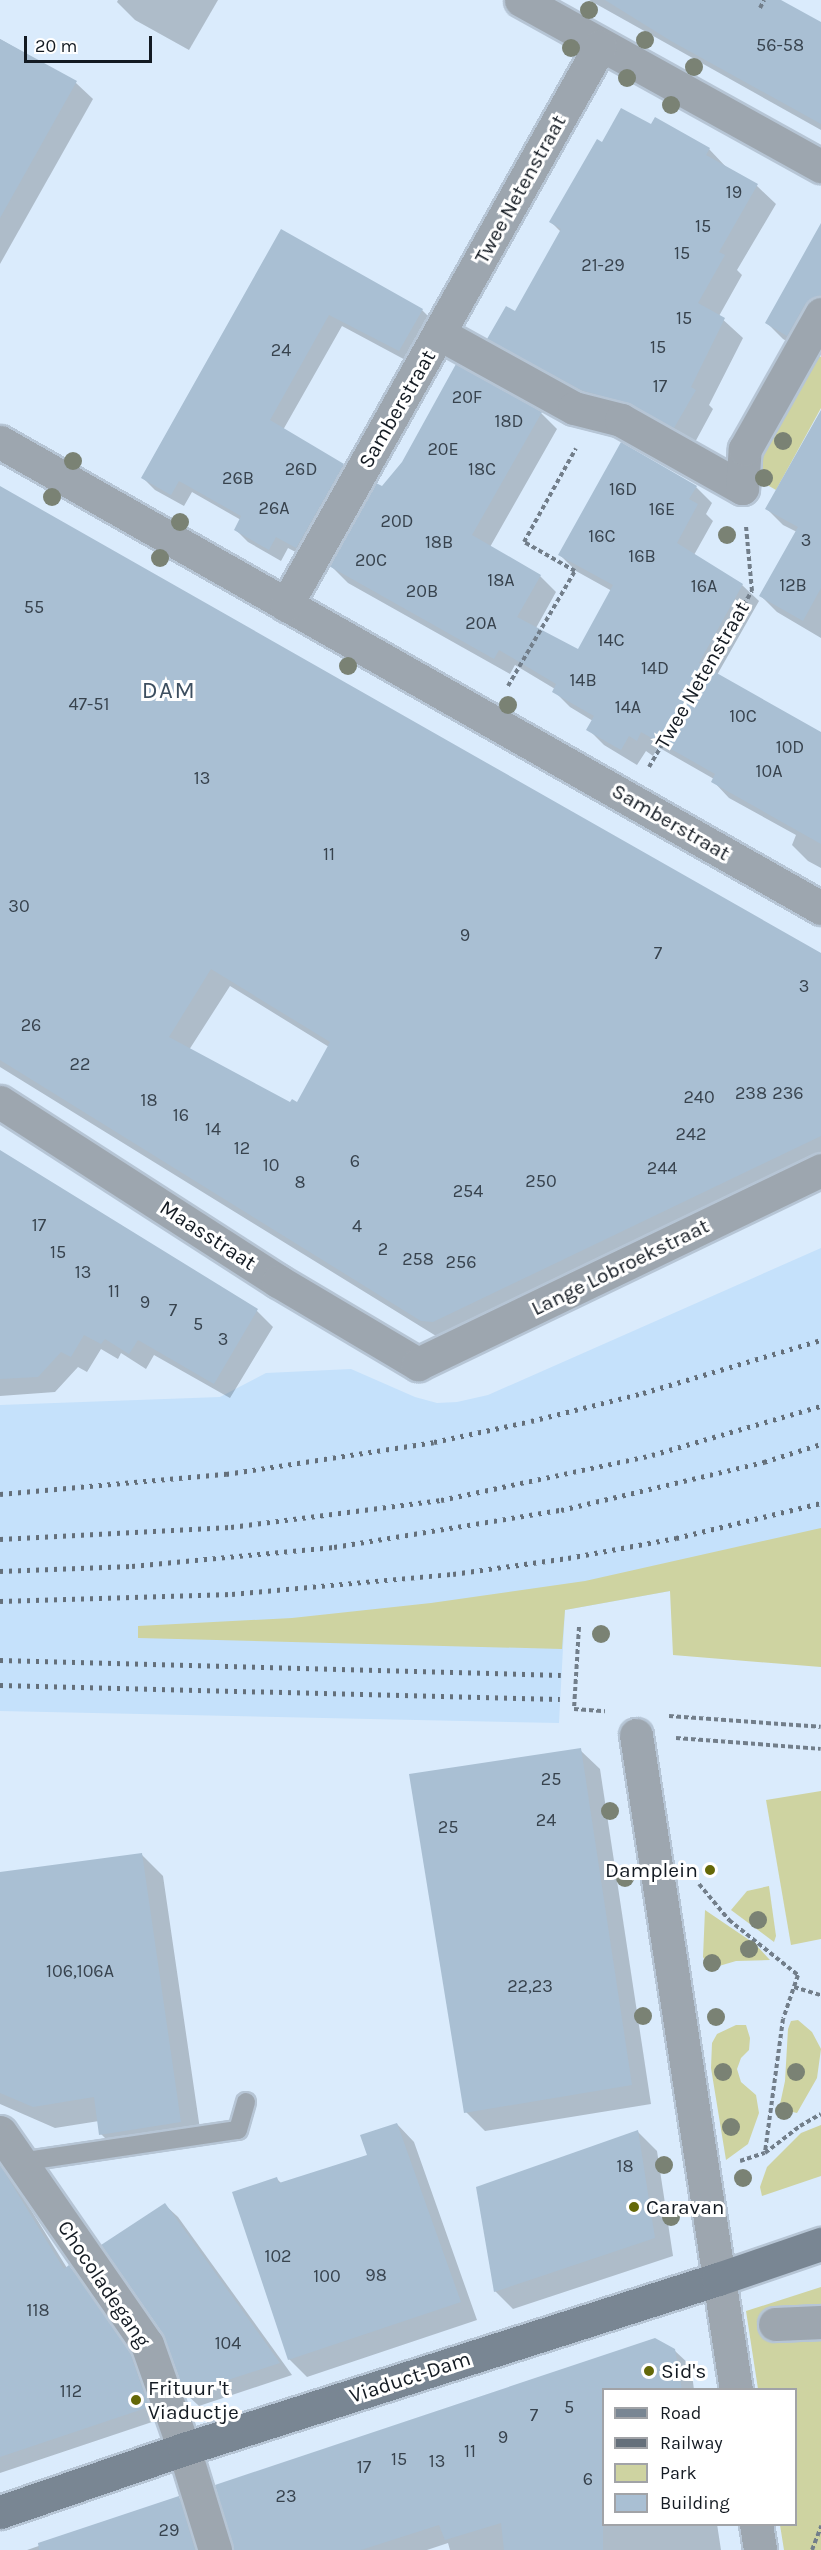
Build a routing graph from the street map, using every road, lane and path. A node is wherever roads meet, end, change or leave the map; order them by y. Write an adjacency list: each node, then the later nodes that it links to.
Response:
1 (521, 0): 4 (street)
2 (764, 0): 3 (path)
3 (760, 8)
4 (600, 45): 5 (street); 7 (street, Twee Netenstraat)
5 (821, 166)
6 (821, 314): 10 (street)
7 (440, 334): 8 (street, Samberstraat); 11 (street, Samberstraat)
8 (595, 414): 10 (street, Samberstraat); 12 (path)
9 (0, 441): 11 (street, Samberstraat)
10 (742, 488): 13 (path, Twee Netenstraat)
11 (286, 605): 12 (street, Samberstraat)
12 (488, 720): 13 (street, Samberstraat)
13 (630, 798): 14 (street, Samberstraat)
14 (821, 908)
15 (0, 1102): 17 (street, Maasstraat)
16 (821, 1170): 17 (street, Lange Lobroekstraat)
17 (418, 1364)
18 (579, 1627): 19 (path)
19 (636, 1721): 20 (path); 21 (path); 30 (street)
20 (821, 1727)
21 (821, 1749)
22 (693, 1877): 23 (path)
23 (794, 1988): 24 (path); 28 (path)
24 (821, 1995)
25 (246, 2102): 29 (lane)
26 (821, 2114): 28 (path)
27 (0, 2132): 29 (street, Chocoladegang)
28 (765, 2153): 30 (path)
29 (20, 2162): 36 (street, Chocoladegang)
30 (702, 2172): 32 (street)
31 (821, 2244): 32 (street, Viaduct-Dam)
32 (718, 2279): 34 (street); 36 (street, Viaduct-Dam)
33 (821, 2322): 34 (street)
34 (750, 2323): 35 (street)
35 (736, 2388)
36 (184, 2449): 37 (street, Viaduct-Dam); 40 (street, Chocoladegang)
37 (0, 2512)
38 (756, 2526): 41 (street)
39 (821, 2526): 42 (path)
40 (215, 2550)
41 (760, 2550)
42 (812, 2550)

